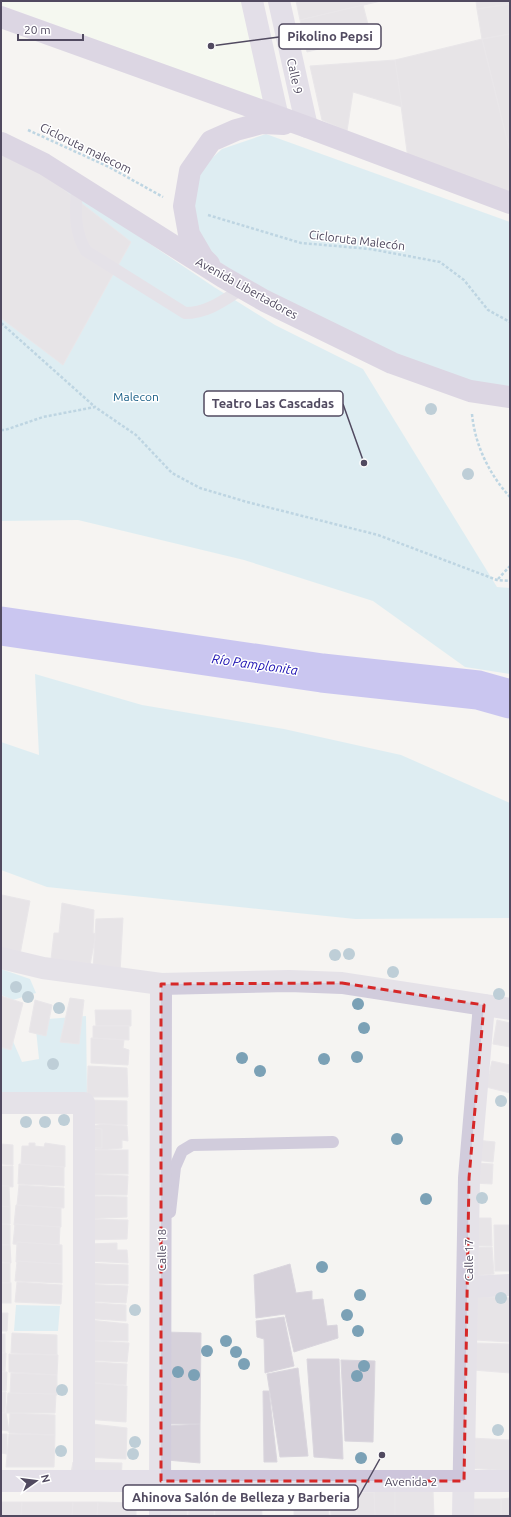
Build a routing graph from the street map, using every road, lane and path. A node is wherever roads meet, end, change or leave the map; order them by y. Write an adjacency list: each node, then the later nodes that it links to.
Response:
1 (252, 1): 4 (main road)
2 (279, 1): 4 (main road, Calle 9)
3 (1, 17): 4 (main road)
4 (294, 123): 9 (main road); 11 (main road)
5 (23, 128): 8 (path, Cicloruta malecom)
6 (1, 142): 7 (main road, Avenida Libertadores)
7 (77, 185): 11 (main road, Avenida Libertadores); 12 (lane)
8 (162, 197)
9 (510, 203)
10 (205, 214): 13 (path, Cicloruta Malecón)
11 (223, 277): 12 (main road, Avenida Libertadores)
12 (243, 288): 15 (main road, Avenida Libertadores)
13 (510, 322)
14 (1, 323): 17 (path)
15 (470, 391): 16 (main road, Avenida Libertadores); 19 (path)
16 (510, 397)
17 (95, 407): 18 (path); 21 (path)
18 (1, 430)
19 (510, 497)
20 (510, 566): 21 (path)
21 (497, 580): 22 (path)
22 (510, 581)
23 (1, 958): 24 (street)
24 (161, 984): 25 (street); 29 (street, Calle 18)
25 (484, 1005): 26 (street); 30 (street, Calle 17)
26 (510, 1009)
27 (1, 1103): 33 (street)
28 (333, 1142): 29 (lane)
29 (161, 1266): 34 (street, Calle 18)
30 (468, 1286): 31 (street); 35 (street, Calle 17)
31 (510, 1286)
32 (1, 1481): 33 (main road, Avenida 2)
33 (84, 1481): 34 (main road, Avenida 2)
34 (161, 1481): 35 (main road, Avenida 2); 37 (street, Calle 18)
35 (464, 1481): 36 (main road, Avenida 2); 38 (street, Calle 17)
36 (510, 1481)
37 (160, 1516)
38 (463, 1516)

